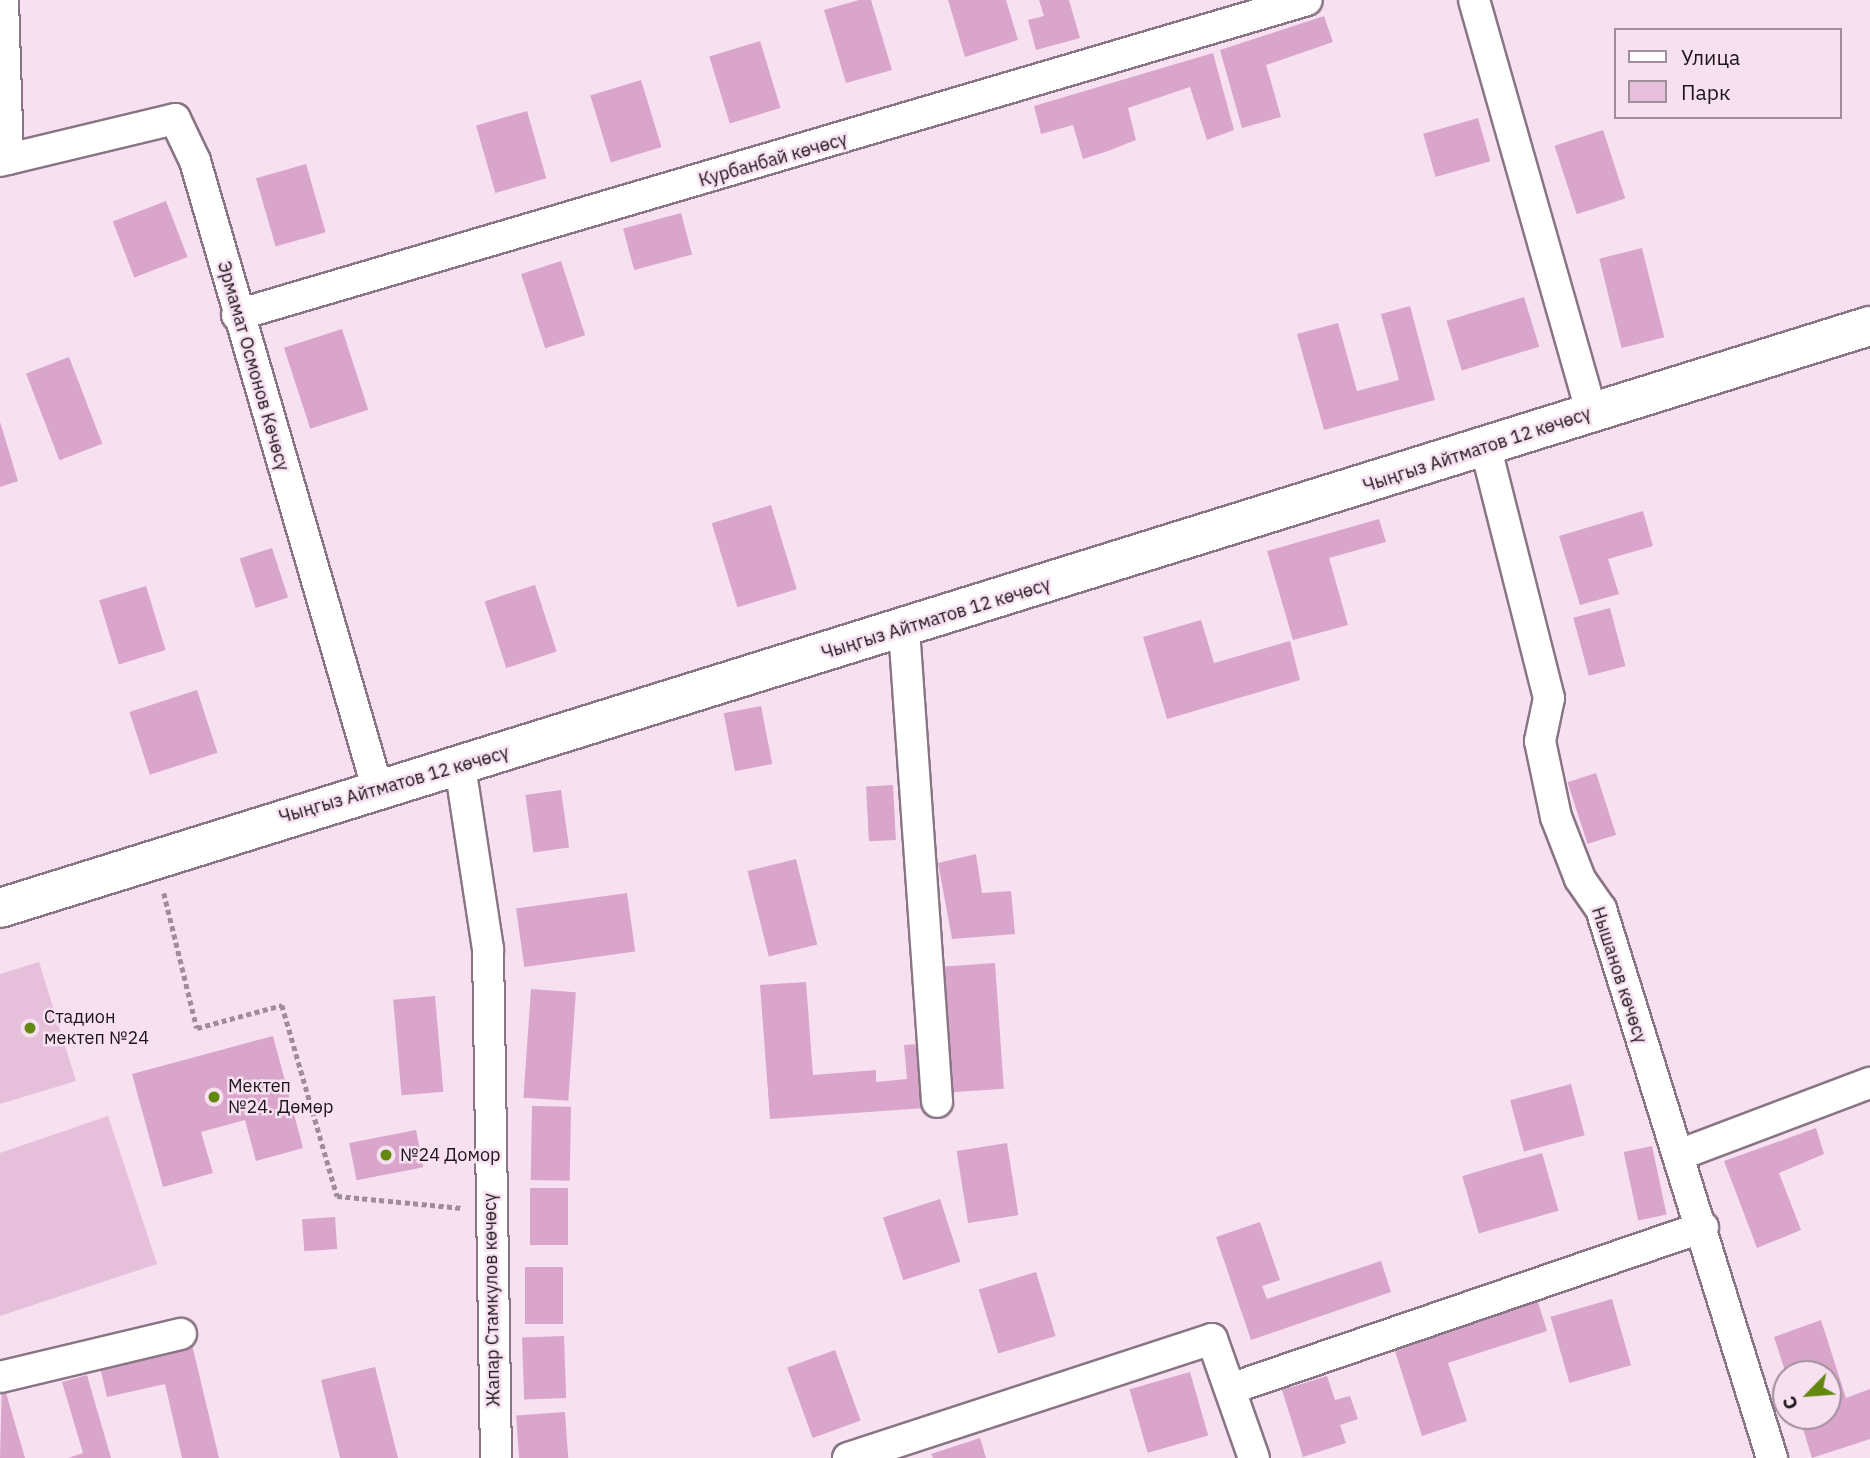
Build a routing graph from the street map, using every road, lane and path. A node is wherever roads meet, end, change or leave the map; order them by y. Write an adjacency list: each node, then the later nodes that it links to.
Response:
1 (3, 0): 4 (street)
2 (1307, 0): 5 (street, Курбанбай көчөсү)
3 (1474, 0): 7 (street)
4 (4, 160): 5 (street, Эрмамат Осмонов Көчөсү)
5 (237, 315): 11 (street, Эрмамат Осмонов Көчөсү)
6 (1870, 326): 7 (main road, Чыңгыз Айтматов 12 көчөсү)
7 (1592, 413): 8 (main road, Чыңгыз Айтматов 12 көчөсү)
8 (1486, 449): 9 (main road, Чыңгыз Айтматов 12 көчөсү); 16 (street, Нышанов көчөсү)
9 (904, 629): 10 (main road, Чыңгыз Айтматов 12 көчөсү); 15 (street)
10 (460, 766): 11 (main road, Чыңгыз Айтматов 12 көчөсү); 17 (street, Жапар Стамкулов көчөсү)
11 (377, 787): 12 (main road, Чыңгыз Айтматов 12 көчөсү)
12 (157, 858): 13 (main road, Чыңгыз Айтматов 12 көчөсү); 17 (path)
13 (0, 908)
14 (1870, 1083): 16 (street)
15 (937, 1102)
16 (1679, 1155): 18 (street, Нышанов көчөсү)
17 (490, 1208): 22 (street, Жапар Стамкулов көчөсү)
18 (1703, 1227): 21 (street); 25 (street, Нышанов көчөсү)
19 (181, 1334): 20 (street)
20 (0, 1377)
21 (1230, 1389): 23 (street); 24 (street)
22 (496, 1458)
23 (848, 1458)
24 (1254, 1458)
25 (1772, 1458)

